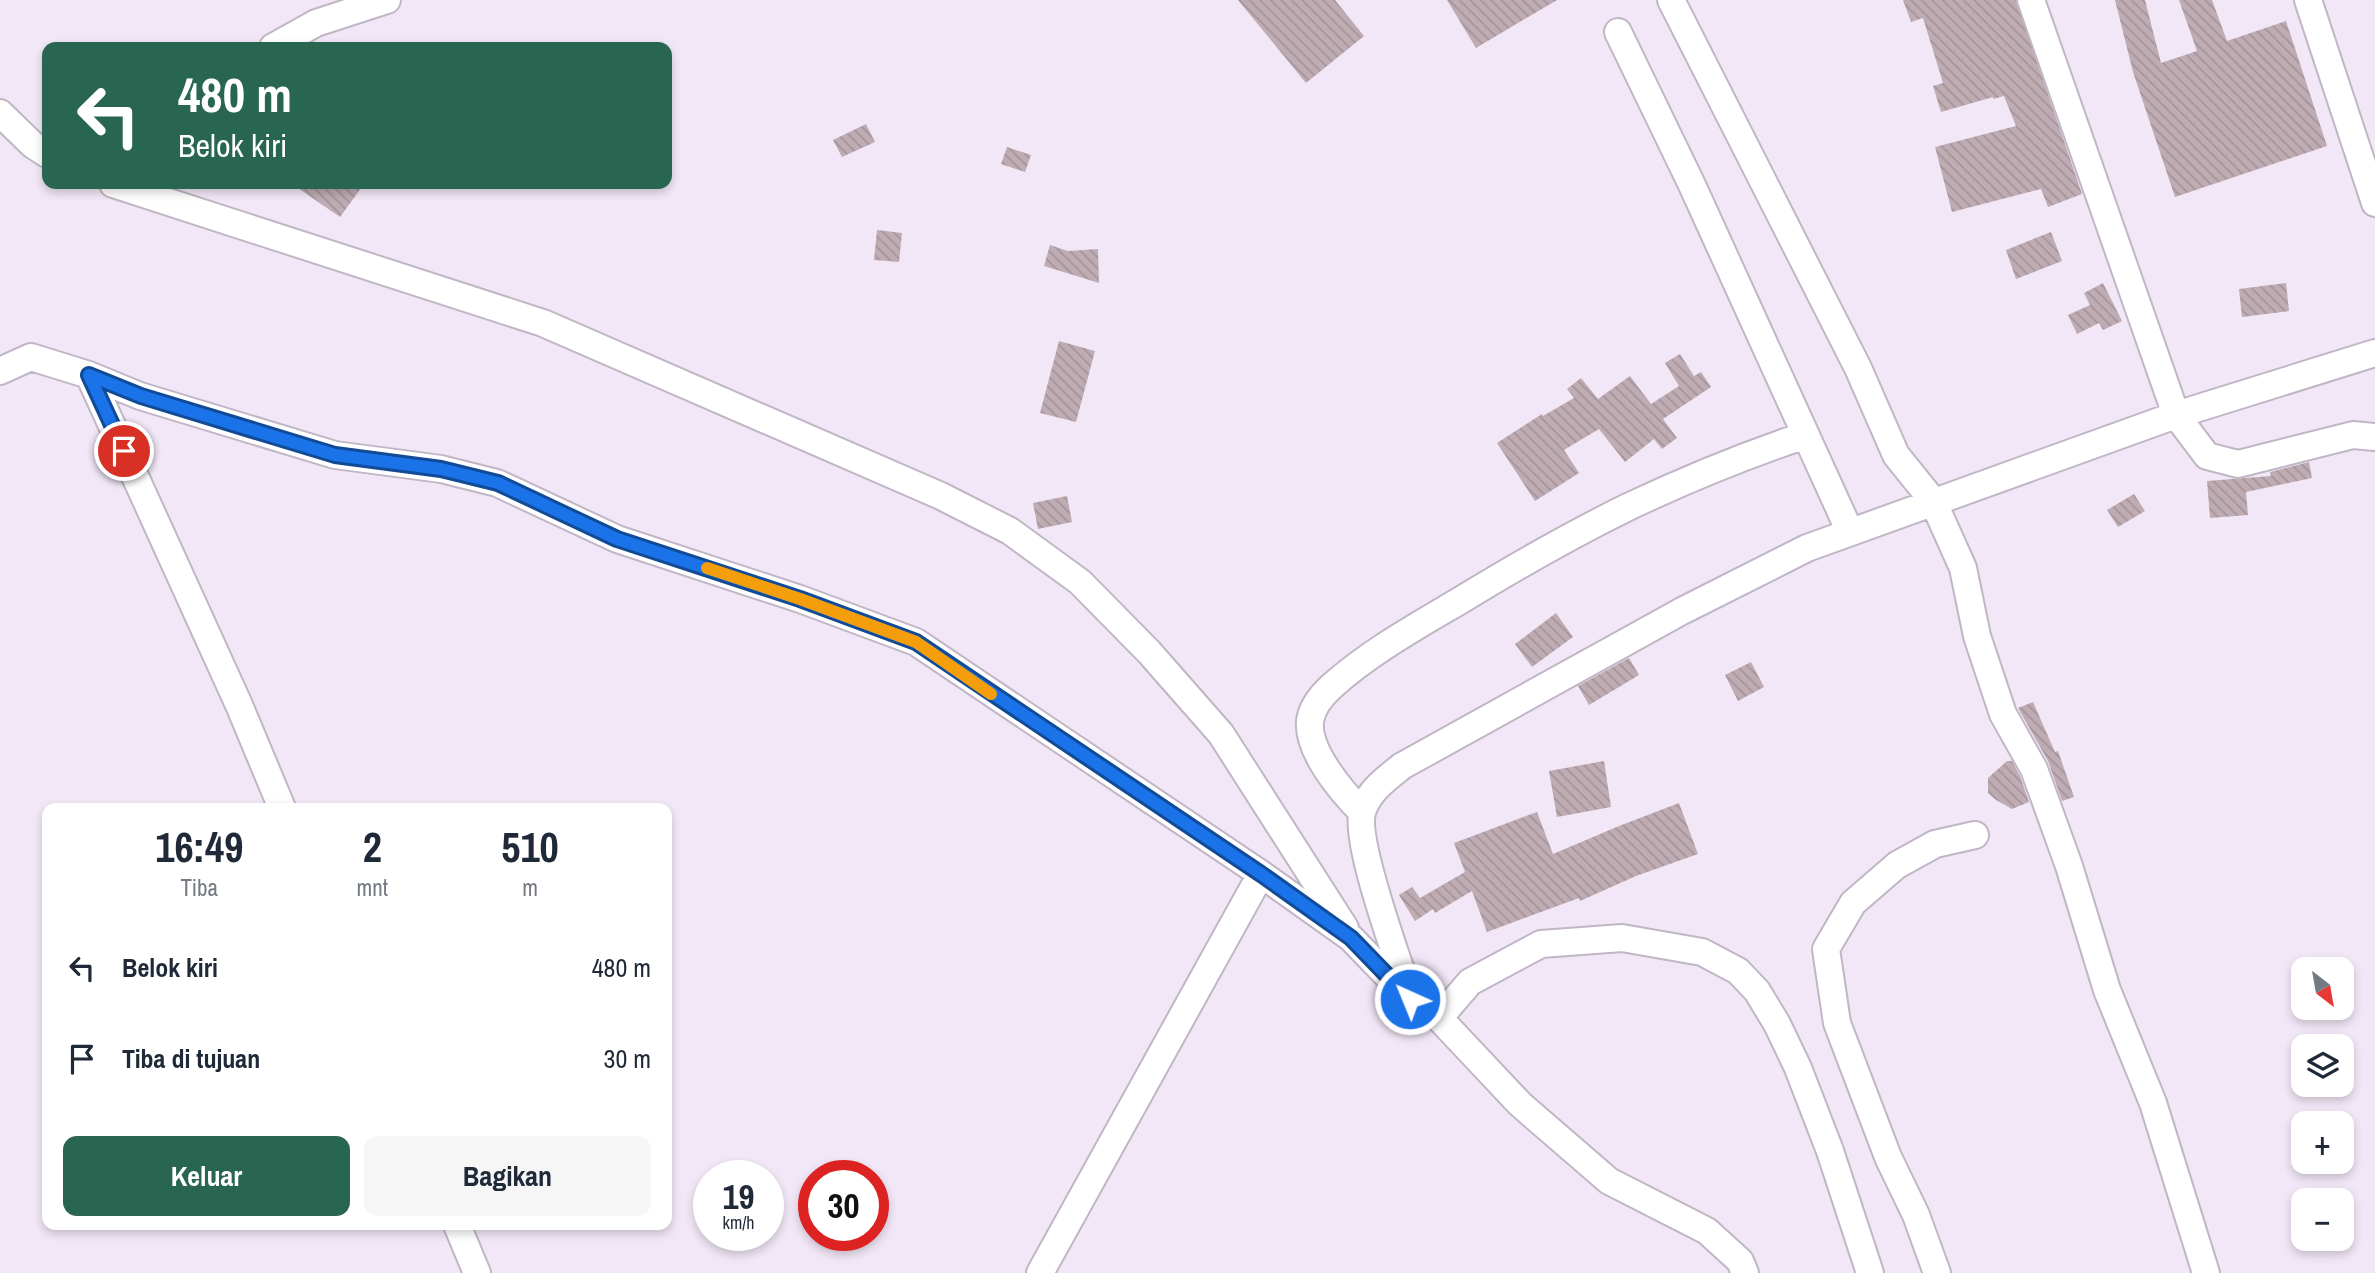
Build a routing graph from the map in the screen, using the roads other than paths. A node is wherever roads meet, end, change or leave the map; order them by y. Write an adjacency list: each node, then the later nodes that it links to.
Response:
1 (387, 0): 6 (street)
2 (1671, 0): 18 (street)
3 (2031, 0): 15 (street)
4 (2308, 0): 11 (street)
5 (1618, 32): 16 (street)
6 (282, 42)
7 (0, 113): 8 (street)
8 (42, 151)
9 (147, 189): 10 (street)
10 (174, 193): 24 (street)
11 (2375, 203)
12 (2375, 353): 15 (street)
13 (0, 371): 14 (street)
14 (89, 375): 20 (street); 23 (street)
15 (2176, 415): 17 (street); 18 (street)
16 (1806, 435): 19 (street); 21 (street)
17 (2375, 437)
18 (1933, 502): 19 (street); 33 (street)
19 (1850, 532): 21 (street)
20 (280, 803)
21 (1362, 811): 25 (street)
22 (1975, 835): 32 (street)
23 (1261, 874): 24 (street); 29 (street)
24 (1351, 938): 25 (street)
25 (1410, 999): 26 (street)
26 (1439, 1018): 30 (street); 31 (street)
27 (459, 1230): 28 (street)
28 (477, 1273)
29 (1040, 1273)
30 (1745, 1273)
31 (1870, 1273)
32 (1937, 1273)
33 (2206, 1273)

